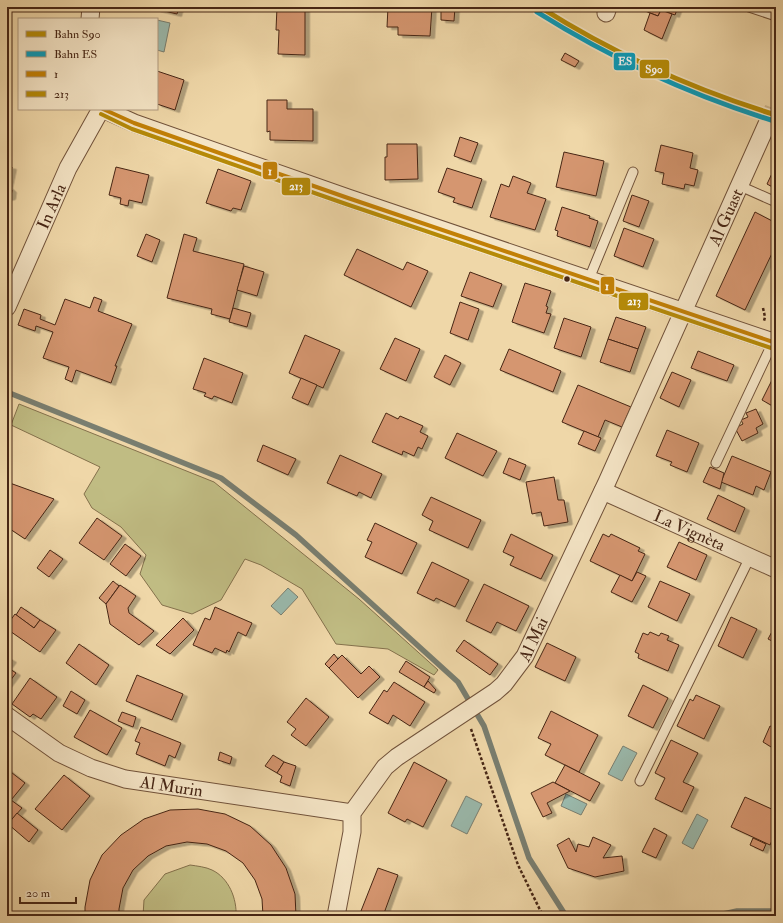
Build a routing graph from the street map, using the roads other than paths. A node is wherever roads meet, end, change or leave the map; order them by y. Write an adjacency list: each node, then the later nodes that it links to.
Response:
1 (92, 7): 4 (street)
2 (749, 7): 3 (lane)
3 (776, 16)
4 (90, 18)
5 (101, 110): 12 (street, In Arla)
6 (104, 110): 11 (street)
7 (768, 124): 9 (street, Al Guast)
8 (634, 172): 11 (lane)
9 (740, 186): 10 (lane); 13 (street, Al Guast)
10 (776, 202)
11 (589, 279): 13 (street)
12 (7, 307)
13 (684, 311): 14 (street); 16 (street, Al Mai)
14 (774, 342): 15 (lane)
15 (716, 463)
16 (603, 491): 17 (street, La Vignèta); 21 (street, Al Mai)
17 (750, 557): 18 (street, La Vignèta); 20 (lane)
18 (776, 569)
19 (7, 716): 21 (street, Al Murin)
20 (640, 781)
21 (352, 813): 22 (street)
22 (336, 916)

